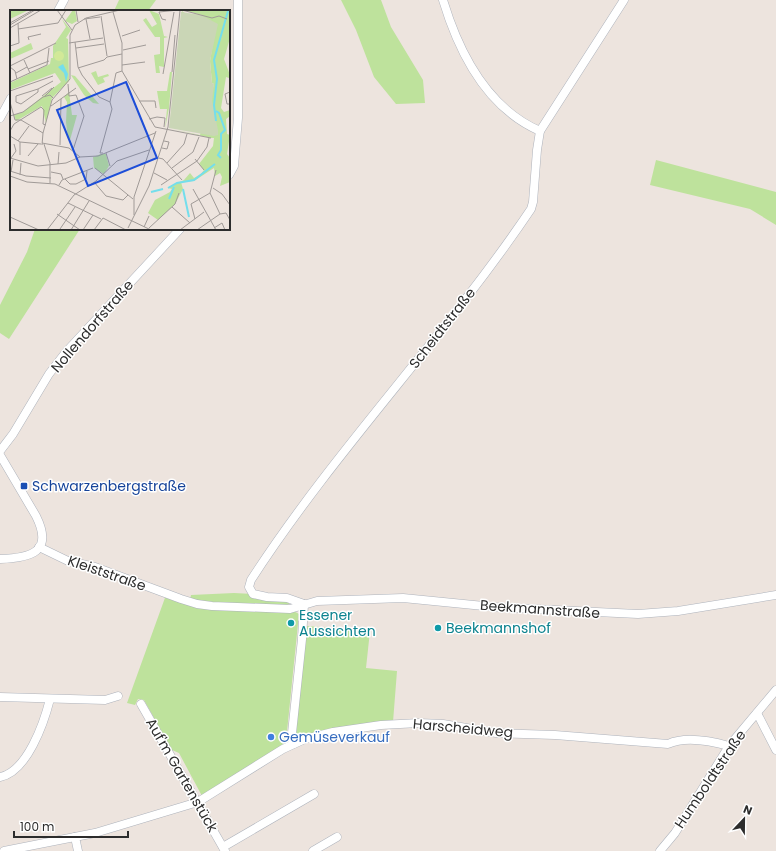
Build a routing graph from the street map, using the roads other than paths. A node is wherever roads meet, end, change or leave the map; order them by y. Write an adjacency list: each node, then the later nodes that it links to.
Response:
1 (64, 0): 5 (street)
2 (238, 0): 9 (street)
3 (443, 0): 8 (street)
4 (624, 0): 8 (street, Scheidtstraße)
5 (59, 10)
6 (10, 100): 7 (street)
7 (0, 118)
8 (540, 131): 17 (street, Scheidtstraße)
9 (230, 174)
10 (179, 230): 11 (street, Nollendorfstraße)
11 (0, 451)
12 (0, 455): 13 (street)
13 (39, 547): 14 (street); 16 (street, Kleiststraße)
14 (0, 559)
15 (776, 595): 17 (street, Beekmannstraße)
16 (177, 598): 17 (street, Beekmannstraße)
17 (304, 604): 24 (street)
18 (776, 690): 23 (street, Humboldtstraße)
19 (118, 696): 21 (street)
20 (0, 697): 21 (street)
21 (50, 699): 27 (street)
22 (140, 704): 29 (street, Auf'm Gartenstück)
23 (757, 713): 25 (street, Humboldtstraße); 26 (street)
24 (293, 744): 25 (street, Harscheidweg); 29 (street, Harscheidweg)
25 (729, 746): 36 (street, Humboldtstraße)
26 (776, 750)
27 (0, 777)
28 (314, 794): 32 (street, Auf'm Gartenstück)
29 (198, 802): 30 (street, Harscheidweg); 32 (street, Auf'm Gartenstück)
30 (75, 837): 33 (street, Harscheidweg); 34 (street)
31 (337, 837): 35 (street)
32 (224, 849)
33 (4, 851)
34 (78, 851)
35 (313, 851)
36 (660, 851)

